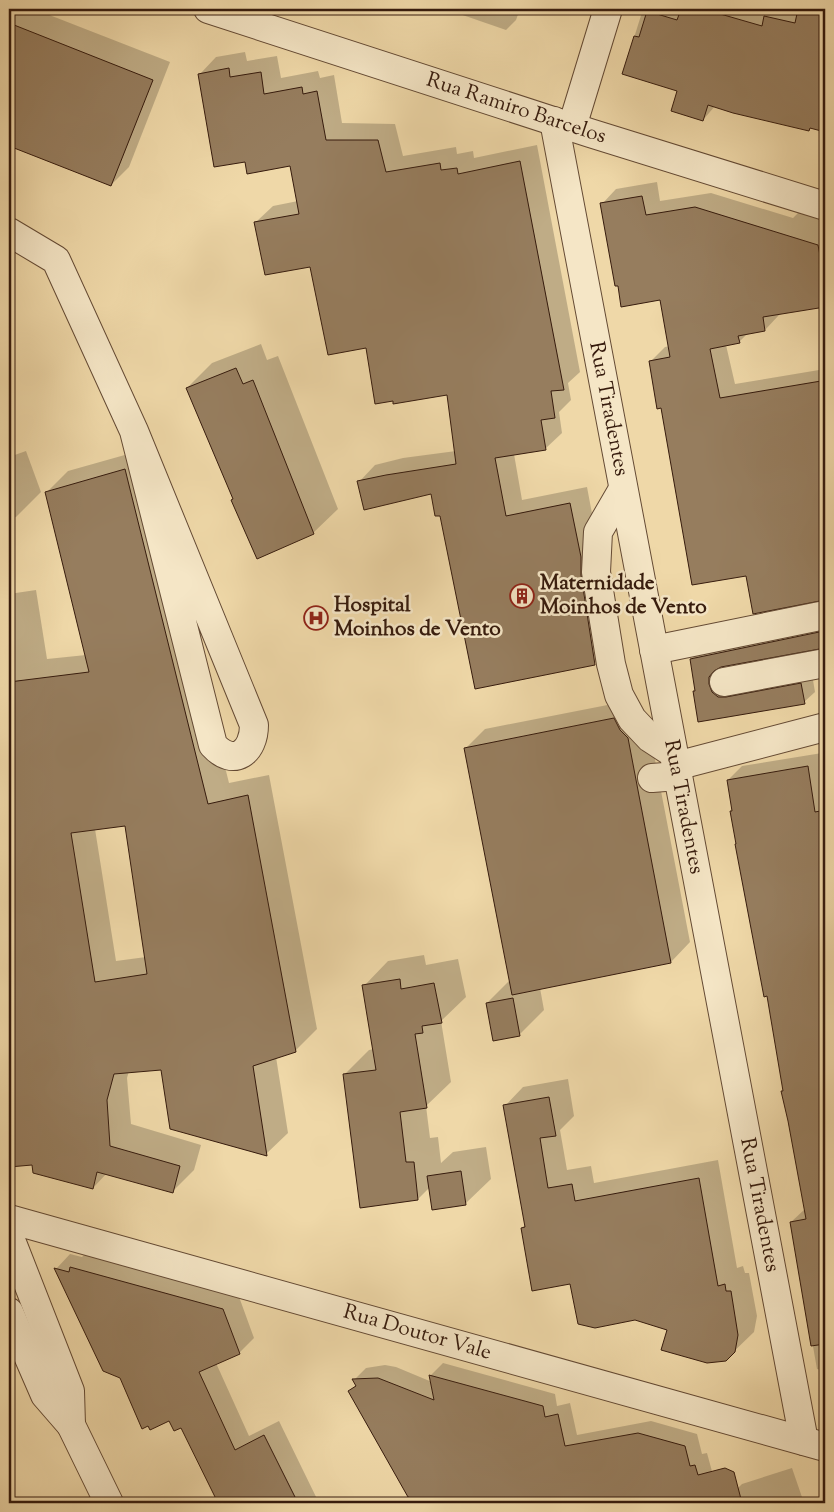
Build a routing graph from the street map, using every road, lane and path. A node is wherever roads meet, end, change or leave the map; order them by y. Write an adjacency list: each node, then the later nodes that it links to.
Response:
1 (208, 9): 3 (street, Rua Ramiro Barcelos)
2 (608, 9): 3 (street, Rua Tiradentes)
3 (572, 127): 4 (street, Rua Tiradentes); 4 (street, Rua Tiradentes); 5 (street, Rua Ramiro Barcelos)
4 (563, 172): 8 (street, Rua Tiradentes)
5 (825, 206)
6 (9, 232): 7 (street)
7 (134, 431): 7 (street)
8 (623, 489): 10 (street, Rua Tiradentes); 14 (street)
9 (825, 615): 10 (street)
10 (654, 650): 14 (street, Rua Tiradentes)
11 (825, 663): 12 (street)
12 (724, 682)
13 (825, 727): 14 (street)
14 (670, 768): 19 (street, Rua Tiradentes)
15 (9, 1219): 19 (street, Rua Doutor Vale)
16 (9, 1235): 18 (street)
17 (9, 1312): 18 (street)
18 (71, 1425): 20 (street)
19 (814, 1444)
20 (108, 1503)

